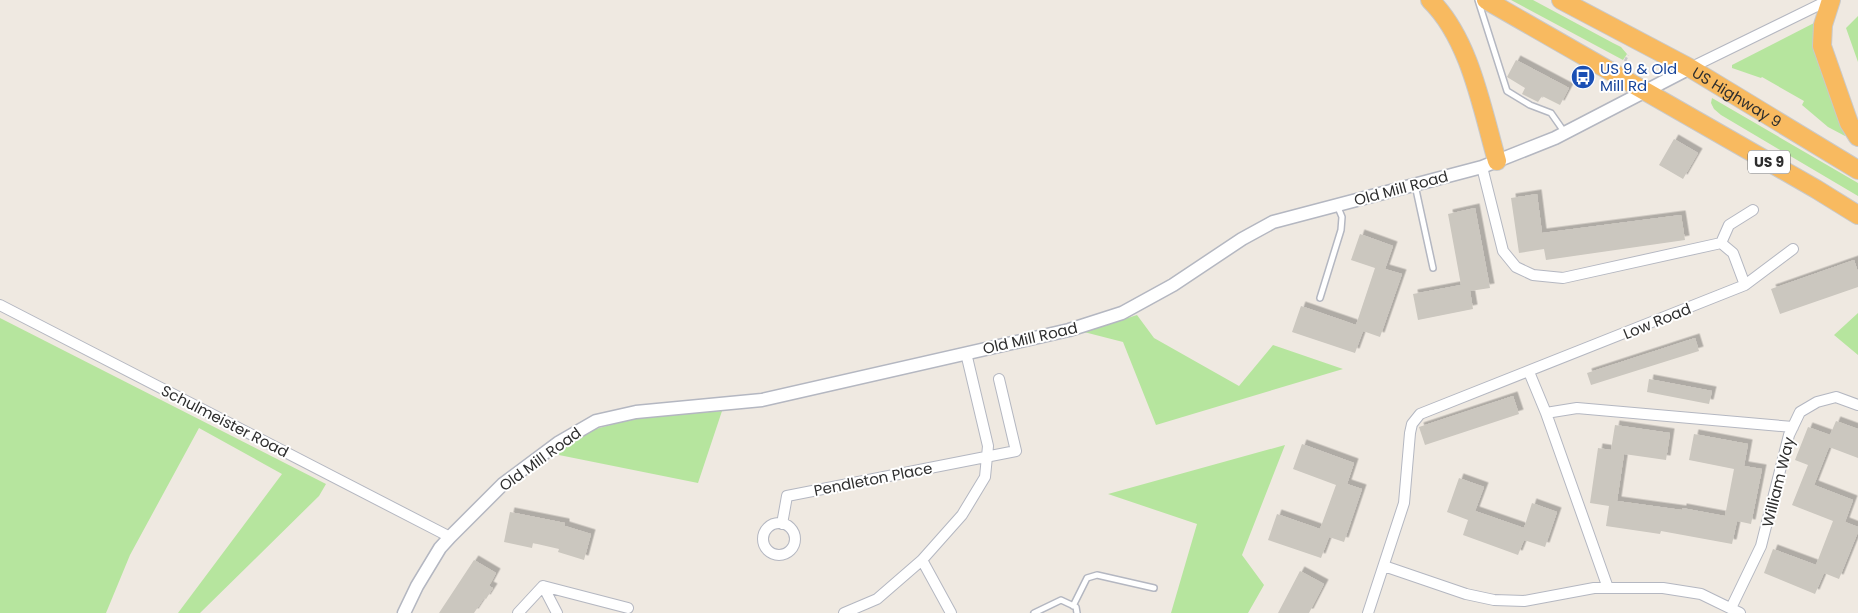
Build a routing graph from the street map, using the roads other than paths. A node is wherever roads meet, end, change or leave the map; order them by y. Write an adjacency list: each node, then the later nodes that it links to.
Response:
1 (1430, 0): 10 (highway)
2 (1478, 0): 8 (lane)
3 (1486, 0): 7 (highway, US 9)
4 (1561, 0): 6 (highway, US Highway 9 / US 9)
5 (1830, 0): 6 (street); 9 (highway)
6 (1690, 68): 7 (street, Old Mill Road); 11 (highway, US Highway 9 / US 9)
7 (1647, 92): 8 (street, Old Mill Road); 15 (highway, US 9)
8 (1564, 133): 10 (street, Old Mill Road)
9 (1858, 138)
10 (1490, 164): 12 (street, Old Mill Road); 16 (street)
11 (1858, 170)
12 (1415, 185): 13 (street, Old Mill Road); 18 (lane)
13 (1337, 205): 20 (lane); 22 (street, Old Mill Road)
14 (1753, 210): 16 (street)
15 (1858, 215)
16 (1721, 243): 19 (street)
17 (1793, 249): 19 (street, Low Road)
18 (1433, 268)
19 (1745, 286): 23 (street, Low Road)
20 (1320, 298)
21 (0, 305): 30 (street, Schulmeister Road)
22 (966, 353): 28 (street); 30 (street, Old Mill Road)
23 (1529, 372): 26 (street); 32 (street, Low Road)
24 (1000, 379): 28 (street, Pendleton Place)
25 (1858, 405): 27 (street, William Way)
26 (1546, 413): 27 (street); 35 (street)
27 (1793, 427): 38 (street, William Way)
28 (987, 457): 29 (street, Pendleton Place); 31 (street)
29 (782, 524)
30 (450, 537): 39 (street, Old Mill Road)
31 (922, 560): 42 (street); 43 (street)
32 (1384, 566): 35 (street); 46 (street, Low Road)
33 (543, 586): 37 (street); 40 (street); 41 (street)
34 (1154, 588): 36 (lane)
35 (1608, 588): 38 (street)
36 (1072, 606): 44 (lane); 45 (lane)
37 (628, 608)
38 (1735, 611)
39 (404, 613)
40 (518, 613)
41 (557, 613)
42 (844, 613)
43 (951, 613)
44 (1034, 613)
45 (1077, 613)
46 (1368, 613)

